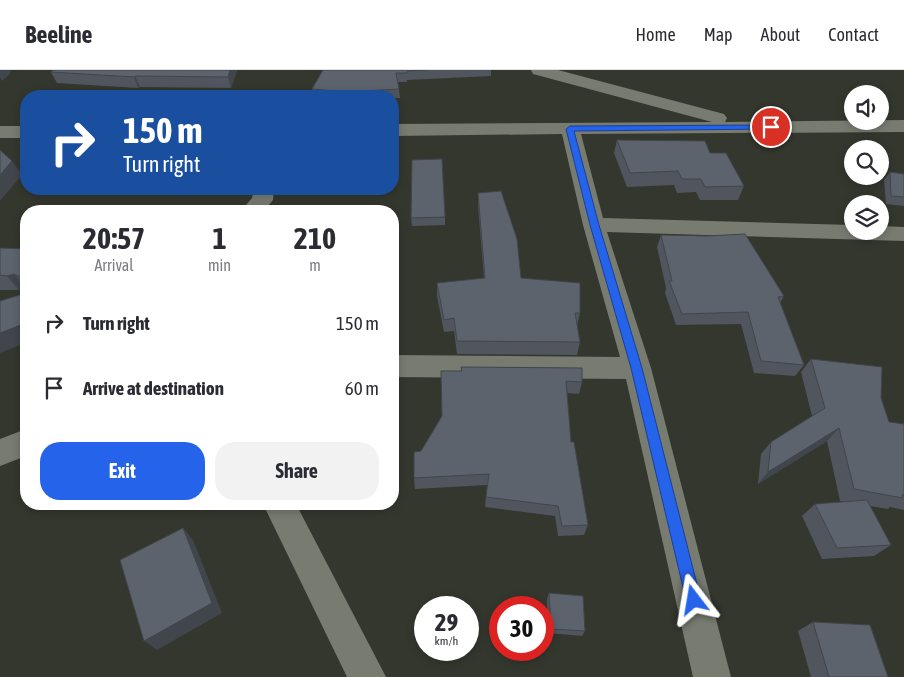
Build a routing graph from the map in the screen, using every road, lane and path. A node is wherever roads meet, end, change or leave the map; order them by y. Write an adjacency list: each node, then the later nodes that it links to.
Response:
1 (539, 70): 3 (street)
2 (904, 126): 3 (street)
3 (752, 127): 4 (street)
4 (570, 129): 5 (street); 8 (street)
5 (399, 130)
6 (20, 132): 7 (street)
7 (1, 133)
8 (594, 225): 9 (street); 11 (street)
9 (904, 234)
10 (399, 366): 11 (street)
11 (637, 368): 16 (street)
12 (20, 445): 13 (street)
13 (0, 453)
14 (283, 510): 15 (street)
15 (367, 677)
16 (712, 677)

